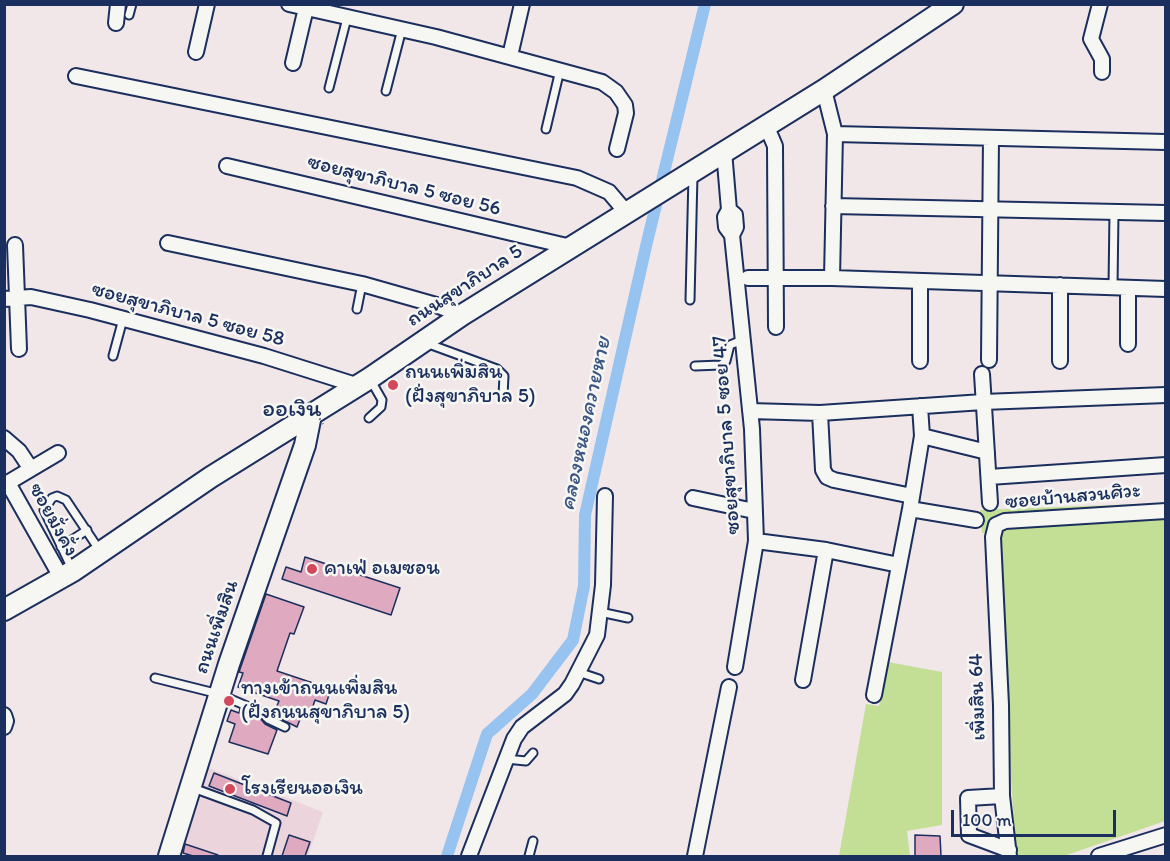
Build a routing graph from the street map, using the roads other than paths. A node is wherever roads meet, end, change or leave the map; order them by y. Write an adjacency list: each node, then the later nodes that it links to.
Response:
1 (118, 4): 11 (street)
2 (132, 4): 9 (lane)
3 (207, 4): 13 (street)
4 (289, 4): 8 (street)
5 (522, 4): 14 (street)
6 (953, 4): 20 (main road, ถนนสุขาภิบาล 5)
7 (1100, 4): 17 (street)
8 (306, 8): 10 (street); 15 (street)
9 (129, 15)
10 (347, 18): 12 (street); 19 (lane)
11 (116, 23)
12 (402, 29): 14 (street); 21 (lane)
13 (196, 52)
14 (510, 56): 16 (street)
15 (293, 63)
16 (560, 70): 23 (lane); 27 (street)
17 (1102, 72)
18 (76, 76): 33 (street)
19 (330, 88)
20 (824, 90): 22 (main road, ถนนสุขาภิบาล 5); 24 (street)
21 (386, 91)
22 (766, 125): 28 (main road, ถนนสุขาภิบาล 5); 39 (street)
23 (546, 129)
24 (835, 134): 25 (street); 31 (street)
25 (991, 138): 26 (street); 32 (street)
26 (1166, 142)
27 (617, 149)
28 (724, 152): 30 (main road, ถนนสุขาภิบาล 5); 55 (street, ซอยสุขาภิบาล 5 ซอย 47)
29 (226, 166): 38 (street, ซอยสุขาภิบาล 5 ซอย 56)
30 (693, 172): 33 (main road, ถนนสุขาภิบาล 5); 50 (lane)
31 (833, 206): 32 (street); 41 (street)
32 (990, 209): 34 (street); 43 (street)
33 (626, 212): 38 (main road, ถนนสุขาภิบาล 5)
34 (1114, 212): 35 (street); 46 (lane)
35 (1166, 213)
36 (168, 243): 44 (street)
37 (15, 245): 49 (street)
38 (571, 247): 52 (main road, ถนนสุขาภิบาล 5)
39 (777, 277): 40 (street); 41 (street); 54 (street)
40 (748, 278)
41 (832, 278): 42 (street)
42 (920, 281): 43 (street); 61 (street)
43 (990, 283): 45 (street); 60 (street)
44 (362, 284): 51 (lane); 52 (street)
45 (1060, 285): 46 (street); 62 (street)
46 (1113, 288): 47 (street)
47 (1128, 288): 48 (street); 57 (street)
48 (1166, 289)
49 (11, 299): 53 (street, ซอยสุขาภิบาล 5 ซอย 58); 58 (street)
50 (690, 300)
51 (357, 309)
52 (462, 315): 56 (main road, ถนนสุขาภิบาล 5)
53 (123, 319): 59 (lane); 65 (street, ซอยสุขาภิบาล 5 ซอย 58)
54 (776, 327)
55 (742, 340): 63 (lane); 70 (street, ซอยสุขาภิบาล 5 ซอย 47)
56 (423, 342): 65 (main road, ถนนสุขาภิบาล 5); 66 (lane)
57 (1128, 344)
58 (19, 349)
59 (113, 356)
60 (989, 360)
61 (920, 361)
62 (1060, 361)
63 (695, 366)
64 (982, 374): 68 (street)
65 (364, 382): 72 (main road, ถนนสุขาภิบาล 5); 73 (lane)
66 (503, 395)
67 (1166, 395): 68 (street)
68 (983, 402): 69 (street); 76 (street)
69 (920, 406): 71 (street); 74 (street)
70 (750, 411): 71 (street); 86 (street, ซอยสุขาภิบาล 5 ซอย 47)
71 (820, 413): 84 (street)
72 (315, 414): 94 (main road, ถนนสุขาภิบาล 5); 106 (main road, ถนนเพิ่มสิน)
73 (369, 418)
74 (922, 436): 76 (street); 84 (street)
75 (4, 438): 79 (street)
76 (987, 452): 80 (street)
77 (58, 453): 79 (street)
78 (1166, 465): 80 (street)
79 (31, 469): 81 (street)
80 (989, 477): 85 (street)
81 (6, 484): 96 (street, ซอยมั่งคั่ง)
82 (605, 496): 98 (street)
83 (693, 498): 86 (street)
84 (911, 503): 88 (street); 95 (street)
85 (990, 503)
86 (754, 511): 91 (street, ซอยสุขาภิบาล 5 ซอย 47)
87 (1166, 511): 90 (street, ซอยบ้านสวนศิวะ)
88 (976, 520)
89 (87, 530): 92 (lane); 92 (lane); 94 (lane)
90 (993, 537): 114 (street, เพิ่มสิน 64)
91 (756, 541): 93 (street); 100 (street, ซอยสุขาภิบาล 5 ซอย 47)
92 (61, 548): 96 (lane)
93 (826, 550): 95 (street); 104 (street)
94 (101, 552): 96 (main road, ถนนสุขาภิบาล 5)
95 (899, 565): 107 (street)
96 (67, 574): 97 (main road, ถนนสุขาภิบาล 5)
97 (4, 610)
98 (600, 612): 99 (lane); 101 (street)
99 (628, 618)
100 (735, 666)
101 (578, 672): 103 (lane); 112 (street)
102 (155, 678): 106 (lane)
103 (599, 679)
104 (803, 680)
105 (729, 687): 122 (street)
106 (219, 694): 110 (lane); 113 (main road, ถนนเพิ่มสิน)
107 (874, 695)
108 (4, 715): 109 (street)
109 (4, 727)
110 (285, 727)
111 (533, 753): 112 (lane)
112 (506, 759): 120 (street)
113 (190, 788): 118 (main road, ถนนเพิ่มสิน); 119 (lane)
114 (1002, 796): 117 (street, เพิ่มสิน 64); 117 (street)
115 (1166, 835): 123 (street)
116 (532, 841): 121 (lane)
117 (1009, 853)
118 (172, 856)
119 (267, 856)
120 (469, 856)
121 (529, 856)
122 (695, 856)
123 (1099, 856)

